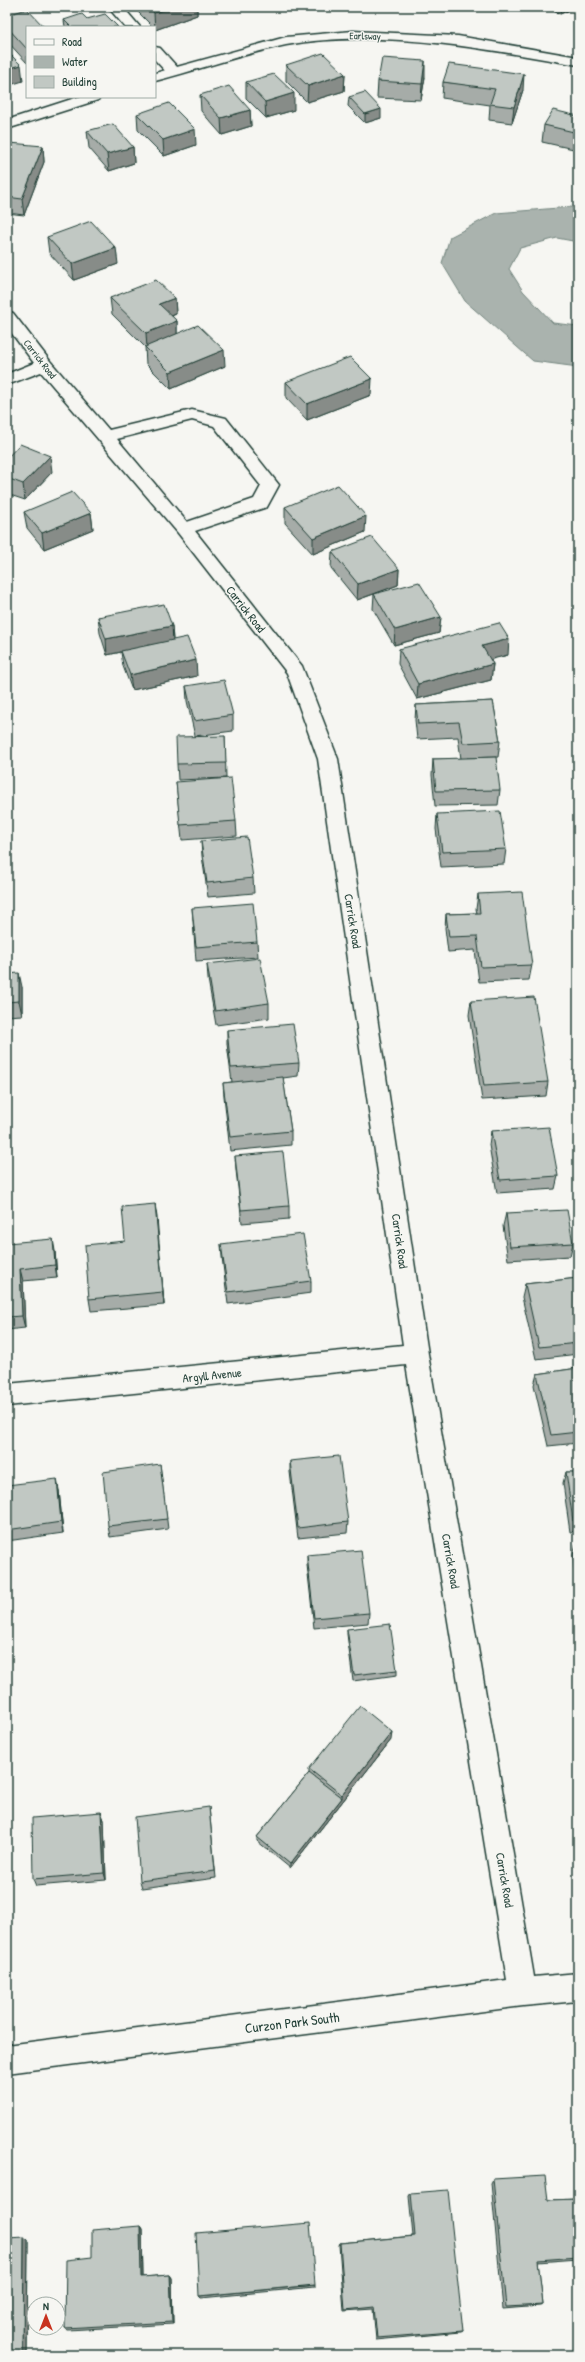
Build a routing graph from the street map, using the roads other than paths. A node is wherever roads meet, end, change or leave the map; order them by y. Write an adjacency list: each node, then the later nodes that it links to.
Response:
1 (115, 7): 2 (street)
2 (132, 26)
3 (156, 52): 5 (street)
4 (578, 61): 5 (street, Earlsway)
5 (172, 71): 6 (street, Earlsway)
6 (156, 77)
7 (90, 98): 8 (street)
8 (7, 125)
9 (7, 316): 10 (street, Carrick Road)
10 (44, 365): 11 (street); 12 (street, Carrick Road)
11 (7, 380)
12 (105, 437): 13 (street, Carrick Road); 13 (street)
13 (184, 529): 14 (street, Carrick Road)
14 (416, 1354): 15 (street, Argyll Avenue); 17 (street, Carrick Road)
15 (7, 1395)
16 (578, 1987): 17 (street, Curzon Park South)
17 (524, 1992): 18 (street, Curzon Park South)
18 (7, 2059)

